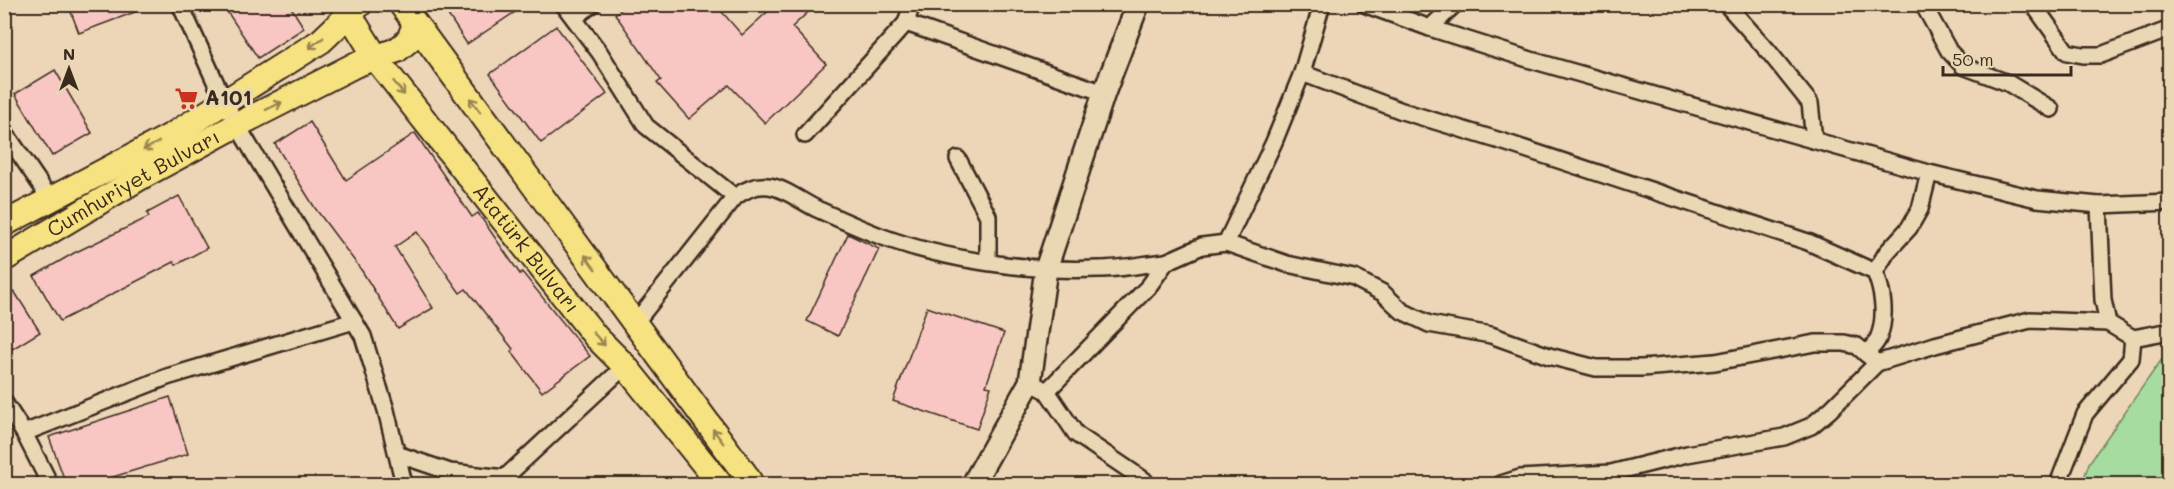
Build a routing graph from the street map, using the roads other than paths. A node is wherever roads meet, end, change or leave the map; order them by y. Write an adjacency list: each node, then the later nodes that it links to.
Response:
1 (563, 4): 14 (street)
2 (593, 4): 14 (street)
3 (912, 4): 15 (street)
4 (1138, 4): 20 (street)
5 (1322, 4): 19 (street)
6 (1364, 4): 16 (street)
7 (1455, 4): 16 (street)
8 (1726, 4): 26 (street)
9 (1923, 4): 22 (street)
10 (2033, 4): 17 (street)
11 (186, 7): 21 (street)
12 (350, 7): 18 (main road, Atatürk Bulvarı); 21 (main road, Cumhuriyet Bulvarı, one-way to 21)
13 (408, 14): 18 (main road, Cumhuriyet Bulvarı); 41 (main road, Atatürk Bulvarı, one-way to 13)
14 (573, 18): 29 (street)
15 (906, 23): 20 (street); 25 (street)
16 (1430, 28): 26 (street)
17 (2169, 28)
18 (376, 58): 23 (main road, Cumhuriyet Bulvarı, one-way to 18); 46 (main road, Atatürk Bulvarı, one-way to 46)
19 (1302, 73): 34 (street); 39 (street)
20 (1104, 93): 38 (street)
21 (224, 101): 23 (street); 30 (main road, Cumhuriyet Bulvarı, one-way to 30)
22 (2051, 109)
23 (237, 125): 35 (main road, Cumhuriyet Bulvarı); 40 (street)
24 (4, 131): 30 (street)
25 (805, 135)
26 (1814, 140): 28 (street)
27 (958, 159): 36 (street)
28 (1929, 172): 32 (street); 39 (street)
29 (735, 197): 36 (street); 41 (street)
30 (51, 200): 33 (main road, Cumhuriyet Bulvarı)
31 (2169, 202): 32 (street)
32 (2099, 205): 42 (street)
33 (4, 224)
34 (1226, 243): 37 (street); 45 (street)
35 (4, 259)
36 (988, 262): 38 (street)
37 (1166, 262): 38 (street); 47 (street)
38 (1046, 269): 47 (street)
39 (1875, 272): 45 (street)
40 (354, 321): 49 (street); 50 (street)
41 (635, 323): 55 (main road, Atatürk Bulvarı, one-way to 41)
42 (2108, 323): 44 (street); 45 (street)
43 (2169, 331): 44 (street)
44 (2133, 338): 59 (street)
45 (1871, 358): 58 (street)
46 (625, 366): 51 (street); 52 (main road, Atatürk Bulvarı)
47 (1039, 386): 56 (street); 57 (street)
48 (4, 402): 49 (street)
49 (24, 433): 53 (street)
50 (397, 454): 51 (street); 54 (street)
51 (502, 481)
52 (718, 483)
53 (50, 484)
54 (404, 484)
55 (751, 484)
56 (974, 484)
57 (1147, 484)
58 (1501, 484)
59 (2058, 484)

